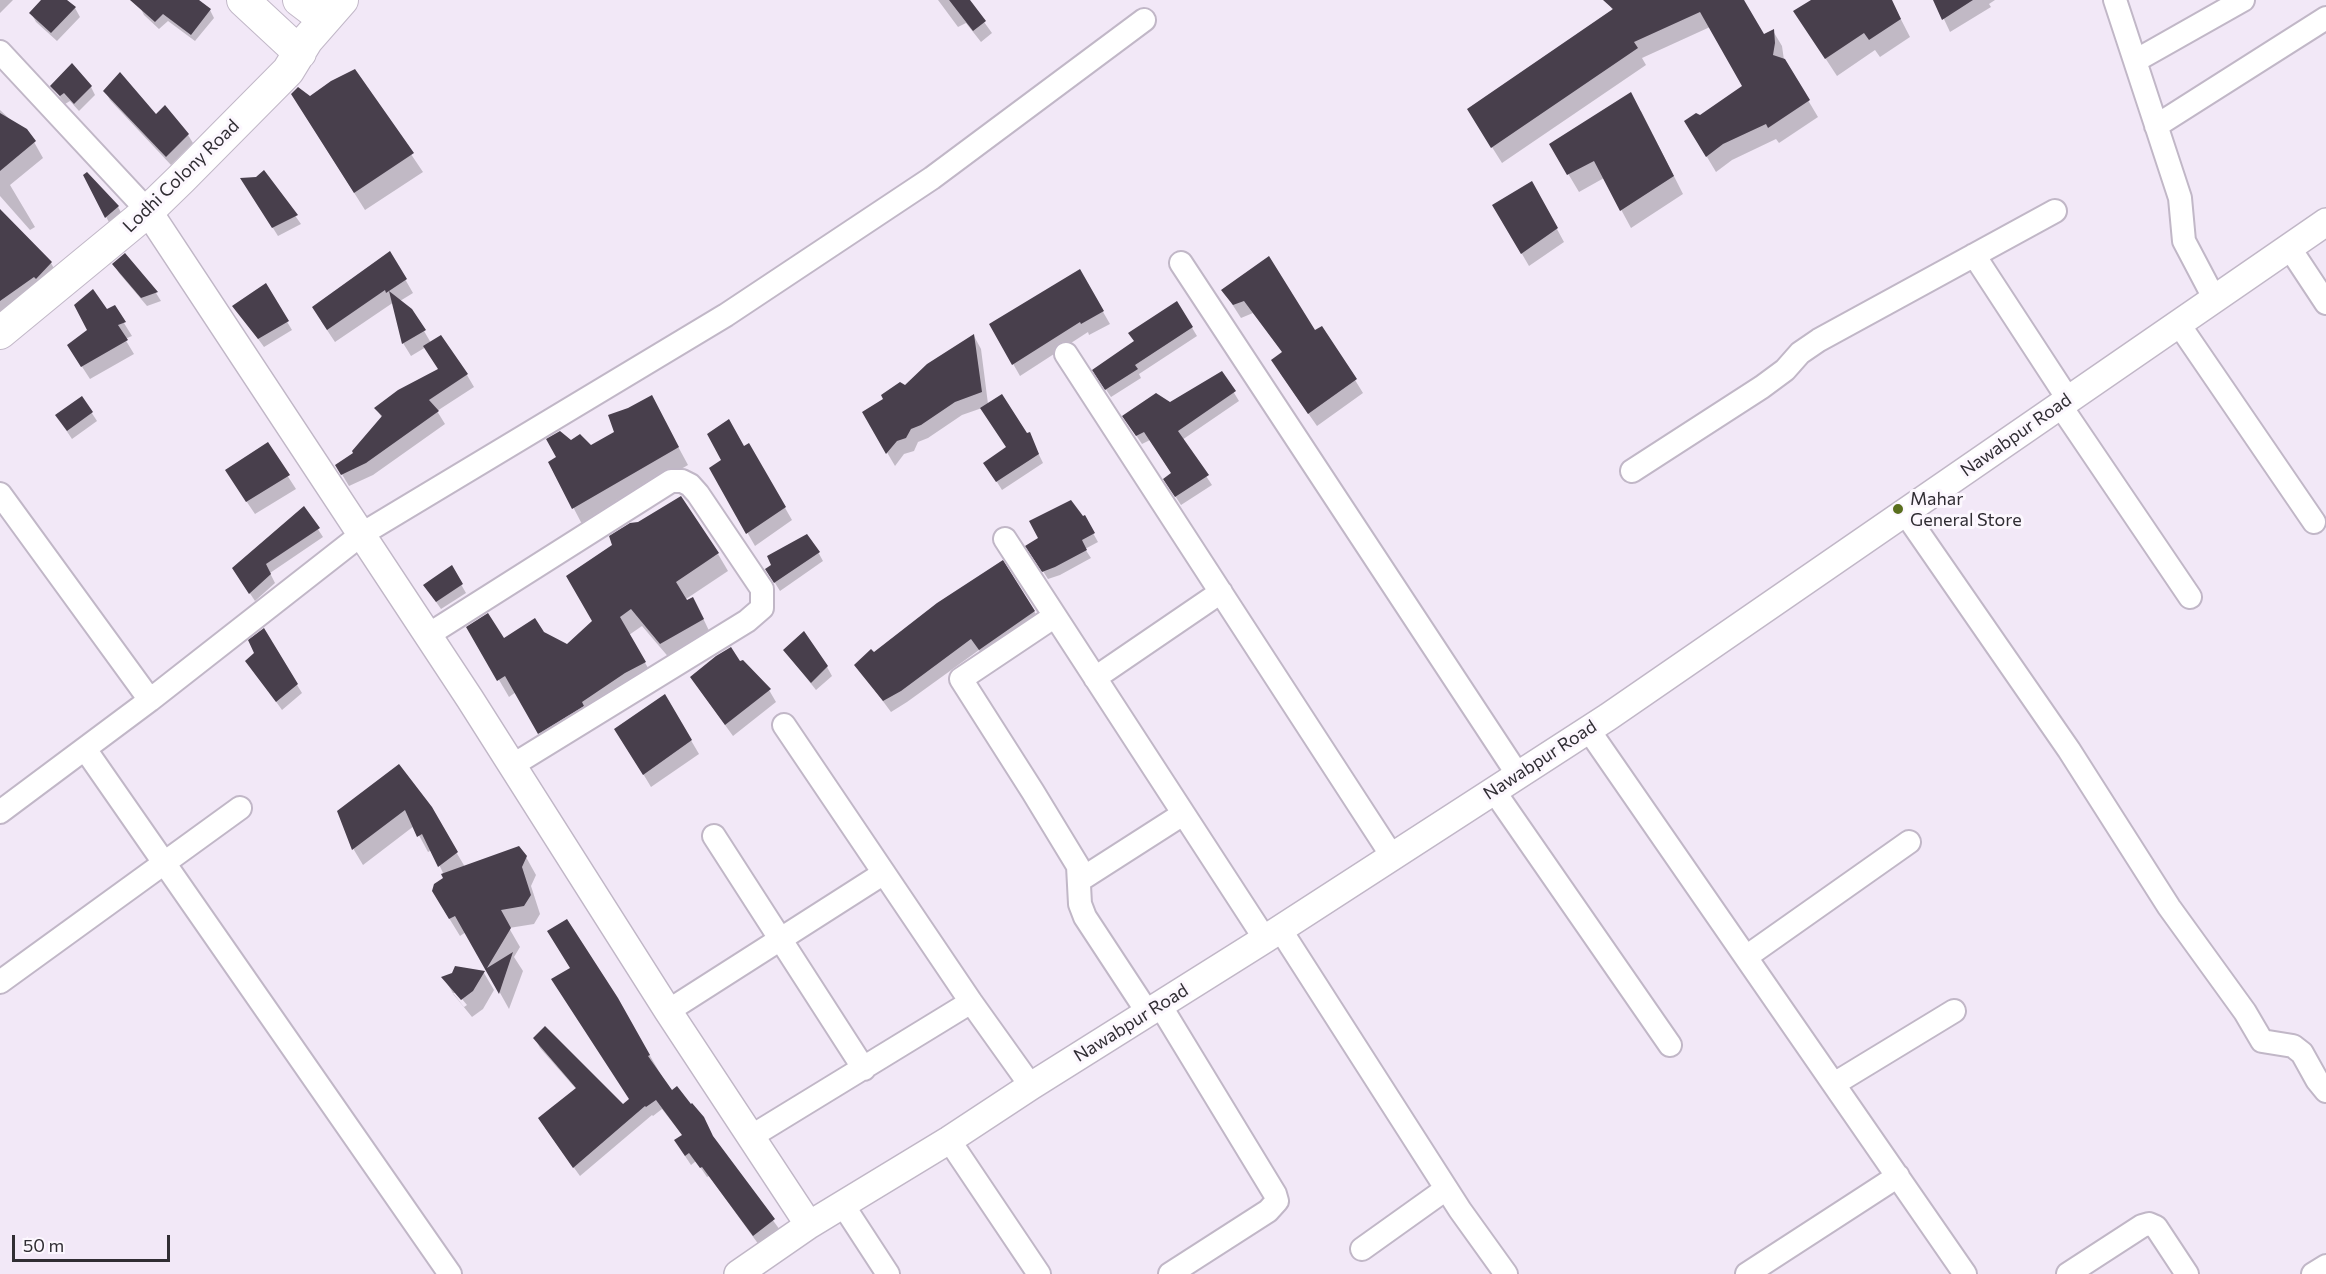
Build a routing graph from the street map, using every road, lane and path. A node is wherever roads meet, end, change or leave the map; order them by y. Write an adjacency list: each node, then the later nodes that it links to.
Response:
1 (243, 0): 9 (main road)
2 (299, 0): 5 (main road)
3 (2115, 0): 10 (street)
4 (2243, 0): 10 (street)
5 (333, 10): 9 (main road, Lodhi Colony Road)
6 (2326, 18): 11 (street)
7 (1144, 20): 28 (street)
8 (0, 52): 12 (street)
9 (300, 52): 12 (main road, Lodhi Colony Road)
10 (2135, 61): 11 (street)
11 (2156, 126): 18 (street)
12 (147, 211): 21 (main road, Lodhi Colony Road); 28 (street)
13 (2055, 211): 16 (street)
14 (2326, 222): 15 (street, Nawabpur Road)
15 (2289, 247): 18 (street, Nawabpur Road); 19 (street)
16 (1974, 255): 23 (street); 24 (street)
17 (1181, 263): 40 (street)
18 (2214, 298): 20 (street, Nawabpur Road)
19 (2326, 303)
20 (2178, 323): 23 (street, Nawabpur Road); 27 (street)
21 (0, 333)
22 (1066, 354): 30 (street)
23 (2064, 402): 26 (street, Nawabpur Road); 31 (street)
24 (1632, 471)
25 (0, 494): 35 (street)
26 (1905, 513): 37 (street, Nawabpur Road); 63 (street)
27 (2314, 522)
28 (362, 534): 33 (street); 35 (street)
29 (1005, 539): 32 (street)
30 (1221, 592): 34 (street); 47 (street)
31 (2190, 597)
32 (1055, 616): 34 (street); 50 (street)
33 (428, 635): 39 (street); 39 (street)
34 (1095, 678): 44 (street)
35 (150, 700): 38 (street)
36 (784, 725): 49 (street)
37 (1588, 729): 40 (street, Nawabpur Road); 53 (street)
38 (85, 749): 43 (street); 48 (street)
39 (513, 765): 57 (street)
40 (1518, 775): 41 (street, Nawabpur Road)
41 (1494, 791): 47 (street, Nawabpur Road); 59 (street)
42 (240, 808): 48 (street)
43 (1, 809)
44 (1183, 814): 50 (street); 51 (street)
45 (714, 836): 52 (street)
46 (1909, 842): 53 (street)
47 (1392, 856): 51 (street, Nawabpur Road)
48 (164, 863): 54 (street); 72 (street)
49 (884, 873): 52 (street); 55 (street)
50 (1080, 880): 56 (street)
51 (1272, 934): 56 (street, Nawabpur Road); 67 (street)
52 (781, 940): 57 (street); 60 (street)
53 (1746, 957): 61 (street)
54 (0, 982)
55 (971, 1002): 60 (street); 62 (street)
56 (1154, 1009): 62 (street, Nawabpur Road); 76 (street)
57 (668, 1011): 64 (street)
58 (1954, 1011): 61 (street)
59 (1670, 1045)
60 (864, 1069): 64 (street)
61 (1834, 1084): 66 (street)
62 (1031, 1086): 65 (street, Nawabpur Road)
63 (2326, 1091)
64 (752, 1137): 69 (street)
65 (949, 1140): 68 (street, Nawabpur Road); 75 (street)
66 (1898, 1176): 78 (street); 79 (street)
67 (1446, 1189): 70 (street); 77 (street)
68 (843, 1205): 69 (street, Nawabpur Road); 74 (street)
69 (809, 1225): 73 (street, Nawabpur Road)
70 (1362, 1249)
71 (2326, 1266): 82 (street)
72 (450, 1274)
73 (738, 1274)
74 (888, 1274)
75 (1040, 1274)
76 (1170, 1274)
77 (1506, 1274)
78 (1747, 1274)
79 (1965, 1274)
80 (2068, 1274): 81 (street)
81 (2187, 1274)
82 (2313, 1274)

